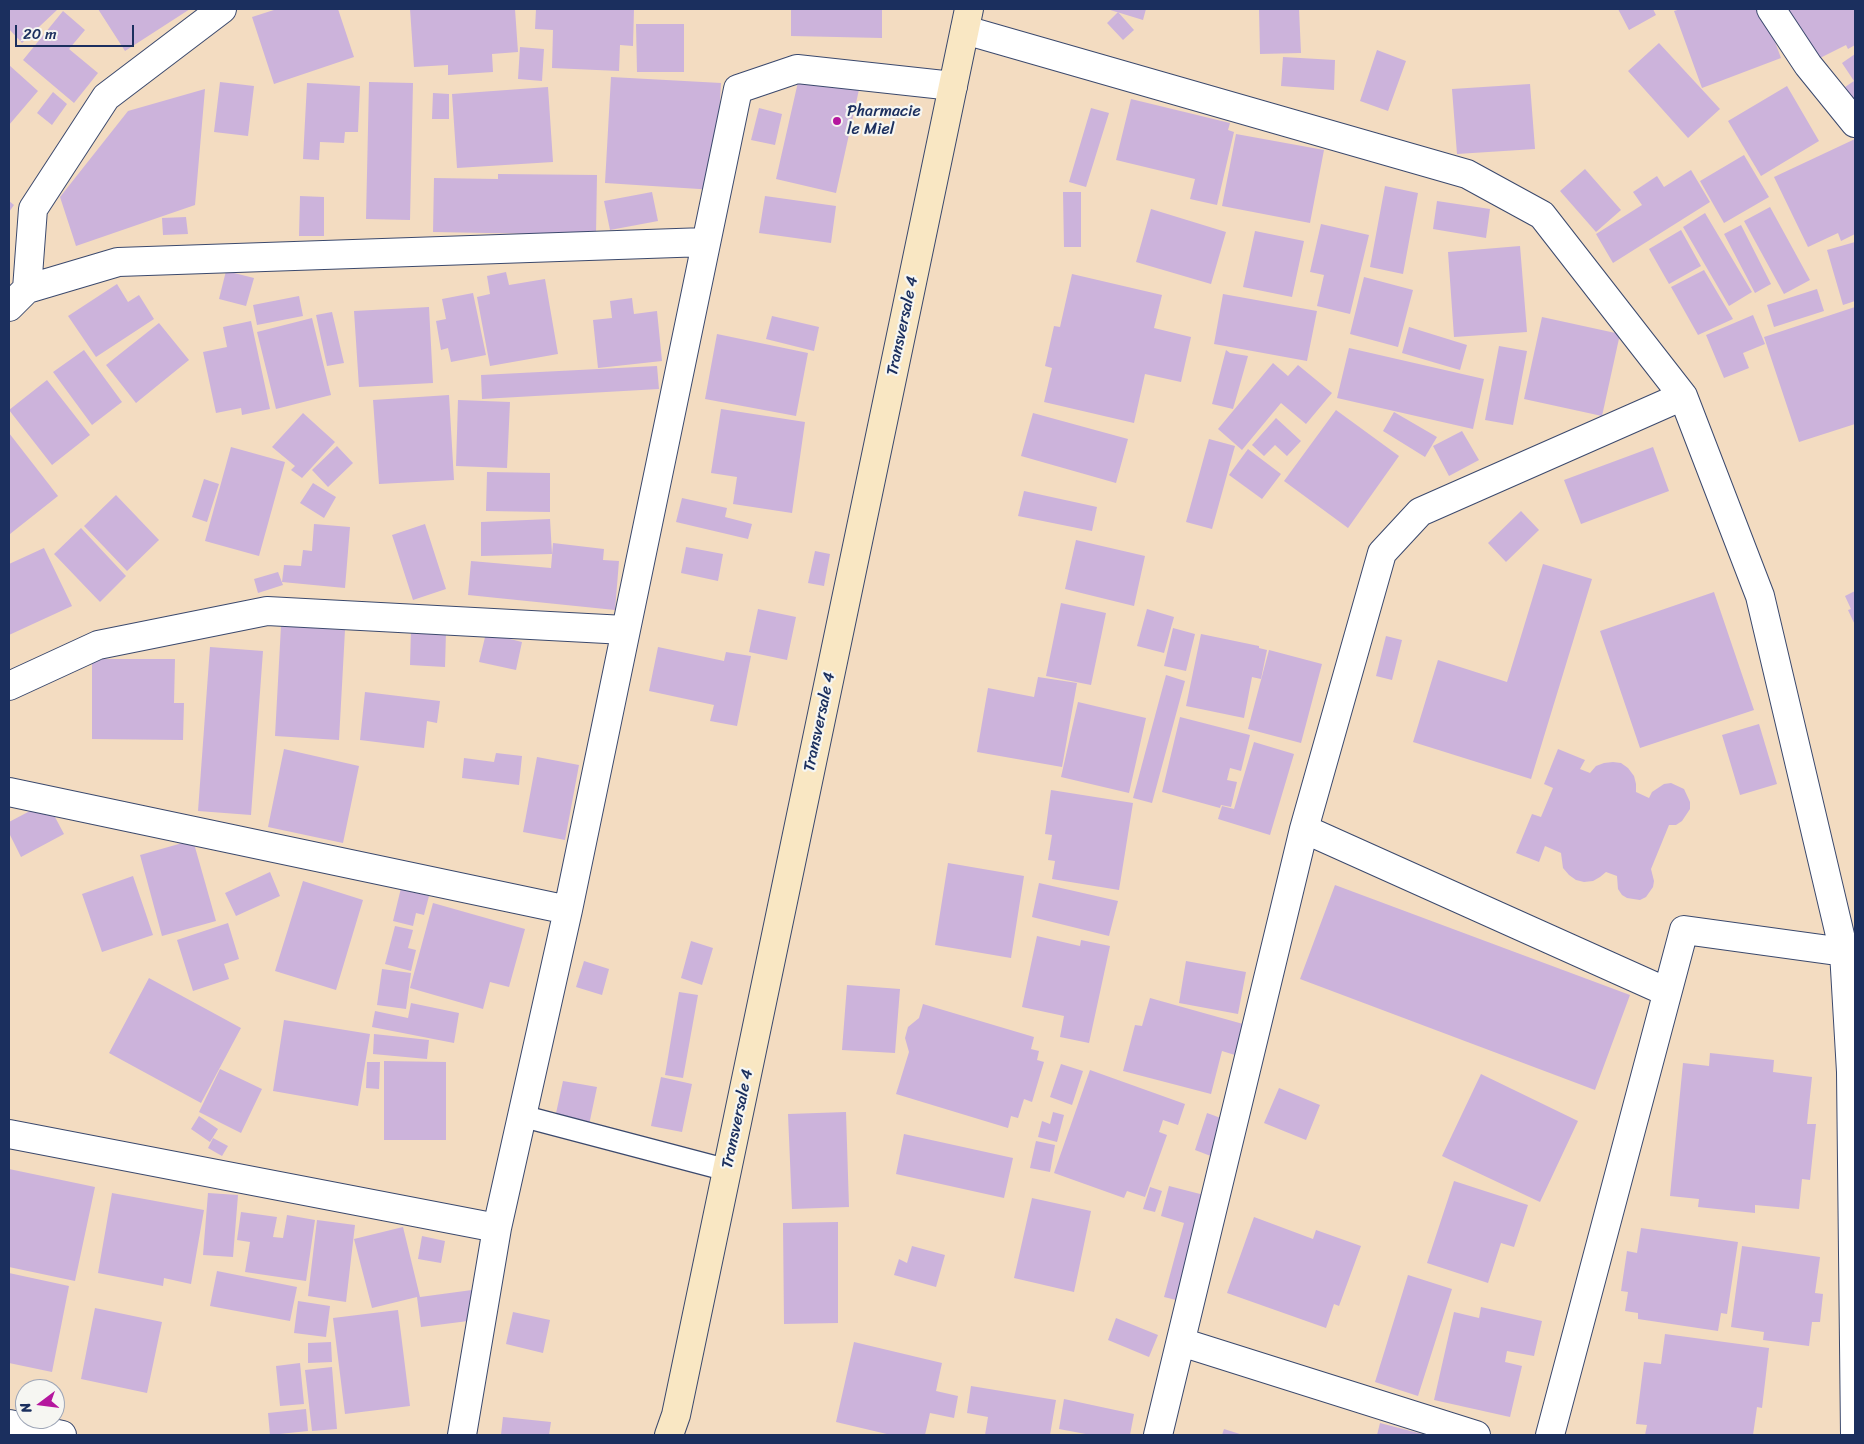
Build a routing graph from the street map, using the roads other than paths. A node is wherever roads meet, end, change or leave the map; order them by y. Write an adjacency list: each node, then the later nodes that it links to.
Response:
1 (222, 9): 7 (street)
2 (1771, 9): 5 (street)
3 (967, 19): 4 (main road, Transversale 4); 8 (street)
4 (953, 86): 6 (street); 19 (main road, Transversale 4)
5 (1855, 123)
6 (706, 242): 7 (street); 9 (street)
7 (18, 298)
8 (1682, 396): 12 (street); 14 (street)
9 (626, 630): 10 (street); 13 (street)
10 (9, 686)
11 (9, 792): 13 (street)
12 (1304, 829): 15 (street); 21 (street)
13 (568, 910): 17 (street)
14 (1844, 952): 15 (street); 16 (street)
15 (1667, 992): 29 (street)
16 (1853, 1073): 22 (street)
17 (522, 1116): 19 (lane); 20 (street)
18 (9, 1134): 20 (street)
19 (727, 1170): 26 (main road, Transversale 4)
20 (497, 1228): 25 (street)
21 (1181, 1342): 27 (street); 28 (street)
22 (1855, 1392): 30 (street)
23 (9, 1424): 24 (street)
24 (62, 1435)
25 (462, 1435)
26 (669, 1435)
27 (1158, 1435)
28 (1476, 1435)
29 (1550, 1435)
30 (1855, 1435)

